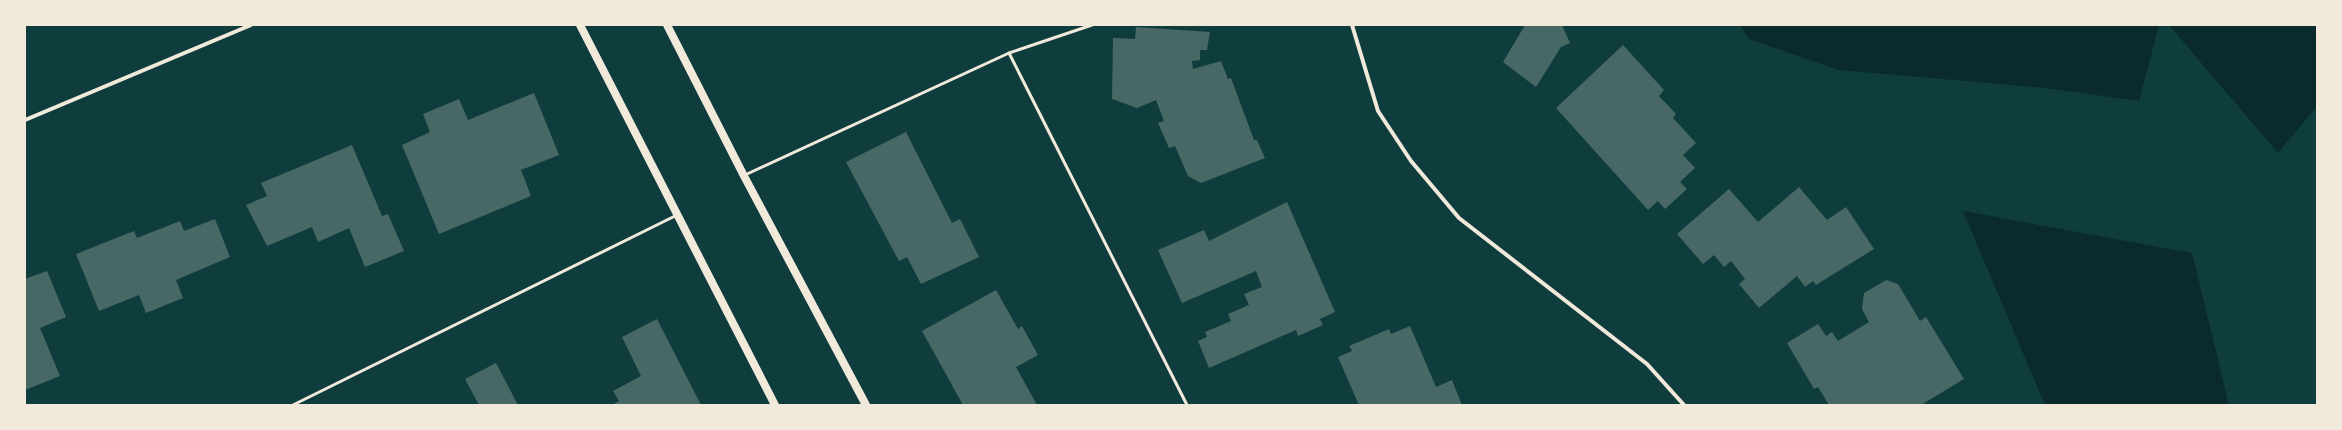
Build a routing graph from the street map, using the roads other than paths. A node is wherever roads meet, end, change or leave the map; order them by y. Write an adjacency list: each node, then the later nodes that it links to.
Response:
1 (251, 25): 7 (street)
2 (580, 25): 9 (main road)
3 (667, 25): 8 (main road)
4 (1092, 25): 6 (lane)
5 (1352, 25): 14 (street)
6 (1009, 53): 8 (lane); 13 (lane)
7 (25, 120)
8 (744, 176): 12 (main road)
9 (677, 215): 10 (lane); 11 (main road)
10 (293, 405)
11 (775, 405)
12 (866, 405)
13 (1187, 405)
14 (1684, 405)

